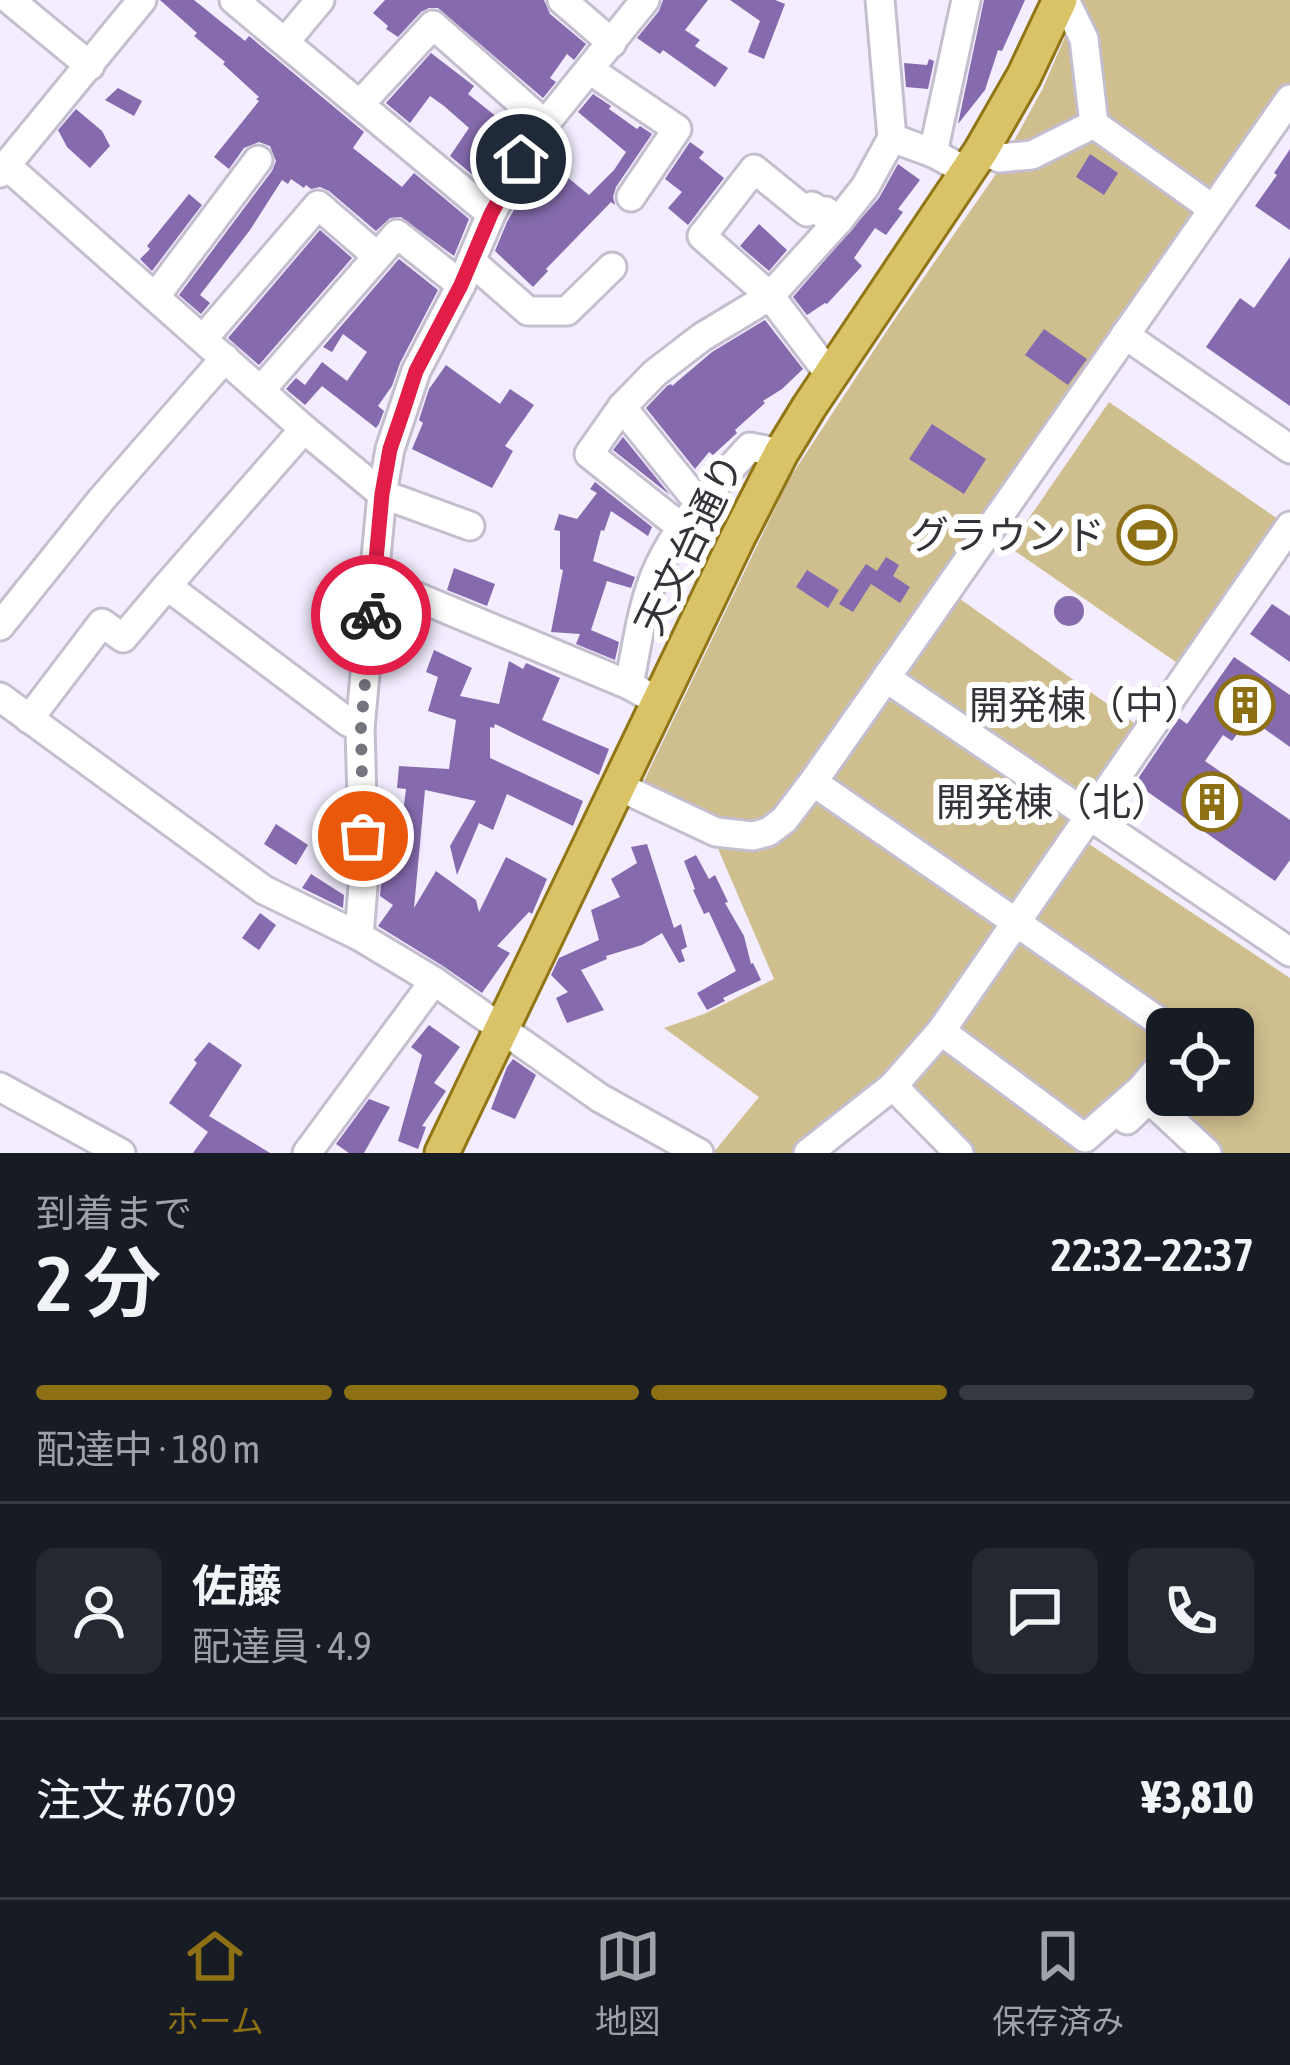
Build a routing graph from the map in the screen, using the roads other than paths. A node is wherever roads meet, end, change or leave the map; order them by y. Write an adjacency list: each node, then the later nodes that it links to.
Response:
1 (10, 0): 12 (street)
2 (142, 0): 12 (street)
3 (234, 0): 10 (street)
4 (320, 0): 10 (street)
5 (562, 0): 11 (street)
6 (645, 0): 11 (street)
7 (880, 0): 18 (street)
8 (966, 0): 19 (street)
9 (1062, 0): 17 (street); 21 (main road, 天文台通り)
10 (285, 42): 15 (street)
11 (612, 43): 13 (street)
12 (90, 66): 22 (street)
13 (590, 70): 16 (street); 23 (street)
14 (1290, 99): 24 (street)
15 (360, 104): 16 (street); 25 (street)
16 (545, 124): 25 (street)
17 (1094, 124): 21 (street); 24 (street)
18 (892, 138): 19 (street); 26 (street)
19 (933, 153): 21 (street)
20 (258, 160): 31 (street)
21 (975, 161): 35 (main road, 天文台通り)
22 (3, 169): 31 (street)
23 (631, 197)
24 (1213, 209): 32 (street)
25 (491, 214): 29 (street)
26 (839, 220): 30 (street); 30 (street)
27 (377, 256): 29 (street); 33 (street); 36 (street)
28 (612, 267): 29 (street)
29 (467, 273): 41 (street)
30 (770, 296): 35 (street); 37 (street)
31 (155, 297): 33 (street)
32 (1125, 334): 39 (street); 49 (street)
33 (203, 339): 34 (street)
34 (225, 358): 36 (street); 48 (street)
35 (830, 375): 40 (main road, 天文台通り)
36 (261, 390): 38 (street)
37 (622, 406): 42 (street); 45 (street)
38 (304, 429): 41 (street); 47 (street)
39 (1290, 449)
40 (781, 453): 42 (street); 50 (main road, 天文台通り)
41 (382, 494): 43 (street); 46 (street)
42 (699, 503): 45 (street)
43 (470, 526)
44 (1290, 526): 56 (street)
45 (682, 528): 50 (street)
46 (374, 579): 50 (street); 53 (street)
47 (167, 586): 52 (street); 53 (street)
48 (0, 626)
49 (886, 678): 54 (street); 56 (street)
50 (644, 693): 55 (main road, 天文台通り)
51 (0, 697): 52 (street)
52 (29, 719): 58 (street)
53 (361, 728): 58 (street)
54 (813, 782): 55 (street); 57 (street)
55 (618, 786): 62 (main road, 天文台通り)
56 (1088, 817): 57 (street); 59 (street)
57 (1015, 922): 61 (street); 63 (street)
58 (359, 936): 60 (street)
59 (1290, 952)
60 (434, 981): 62 (street); 69 (street)
61 (1146, 1013)
62 (503, 1027): 70 (main road, 天文台通り); 71 (street)
63 (941, 1031): 64 (street); 65 (street)
64 (1146, 1083)
65 (893, 1086): 67 (street); 72 (street)
66 (0, 1087): 68 (street)
67 (955, 1152)
68 (121, 1153)
69 (307, 1153)
70 (442, 1153)
71 (699, 1153)
72 (808, 1153)
73 (1095, 1153): 74 (street)
74 (1207, 1153)

